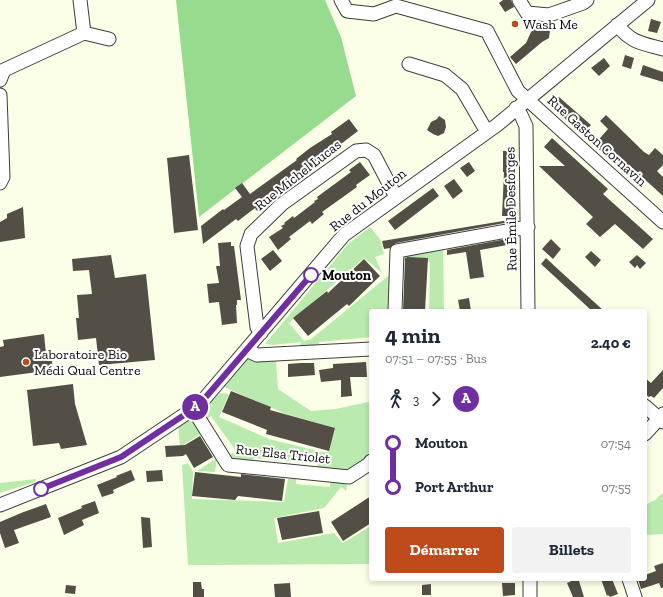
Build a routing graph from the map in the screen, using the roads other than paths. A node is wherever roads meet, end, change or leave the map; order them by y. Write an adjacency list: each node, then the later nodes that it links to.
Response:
1 (80, 0): 7 (street)
2 (341, 0): 13 (street)
3 (519, 0): 4 (street)
4 (587, 0)
5 (648, 0): 6 (street, Rue du Mouton)
6 (617, 25): 9 (street); 13 (street, Rue du Mouton)
7 (84, 33): 8 (street); 11 (street)
8 (109, 39)
9 (663, 50)
10 (409, 64): 15 (street)
11 (1, 73)
12 (0, 95): 14 (street)
13 (521, 104): 15 (street, Rue du Mouton); 18 (street, Rue Gaston Cornavin); 19 (street, Rue Émile Desforges)
14 (1, 132): 16 (street)
15 (487, 132): 17 (street, Rue du Mouton)
16 (0, 183)
17 (396, 197): 22 (street, Rue du Mouton); 22 (street, Rue Michel Lucas)
18 (663, 222)
19 (528, 227): 20 (street); 21 (street, Rue Émile Desforges)
20 (395, 309)
21 (528, 309)
22 (262, 333): 24 (street, Rue du Mouton)
23 (369, 349): 24 (street)
24 (246, 350): 26 (street, Rue du Mouton)
25 (647, 407): 27 (street)
26 (193, 409): 29 (street, Rue Elsa Triolet); 30 (street, Rue du Mouton)
27 (662, 418): 28 (street)
28 (647, 432)
29 (369, 464)
30 (0, 505)
31 (530, 581): 33 (street)
32 (630, 581): 34 (street)
33 (530, 597)
34 (635, 597)

